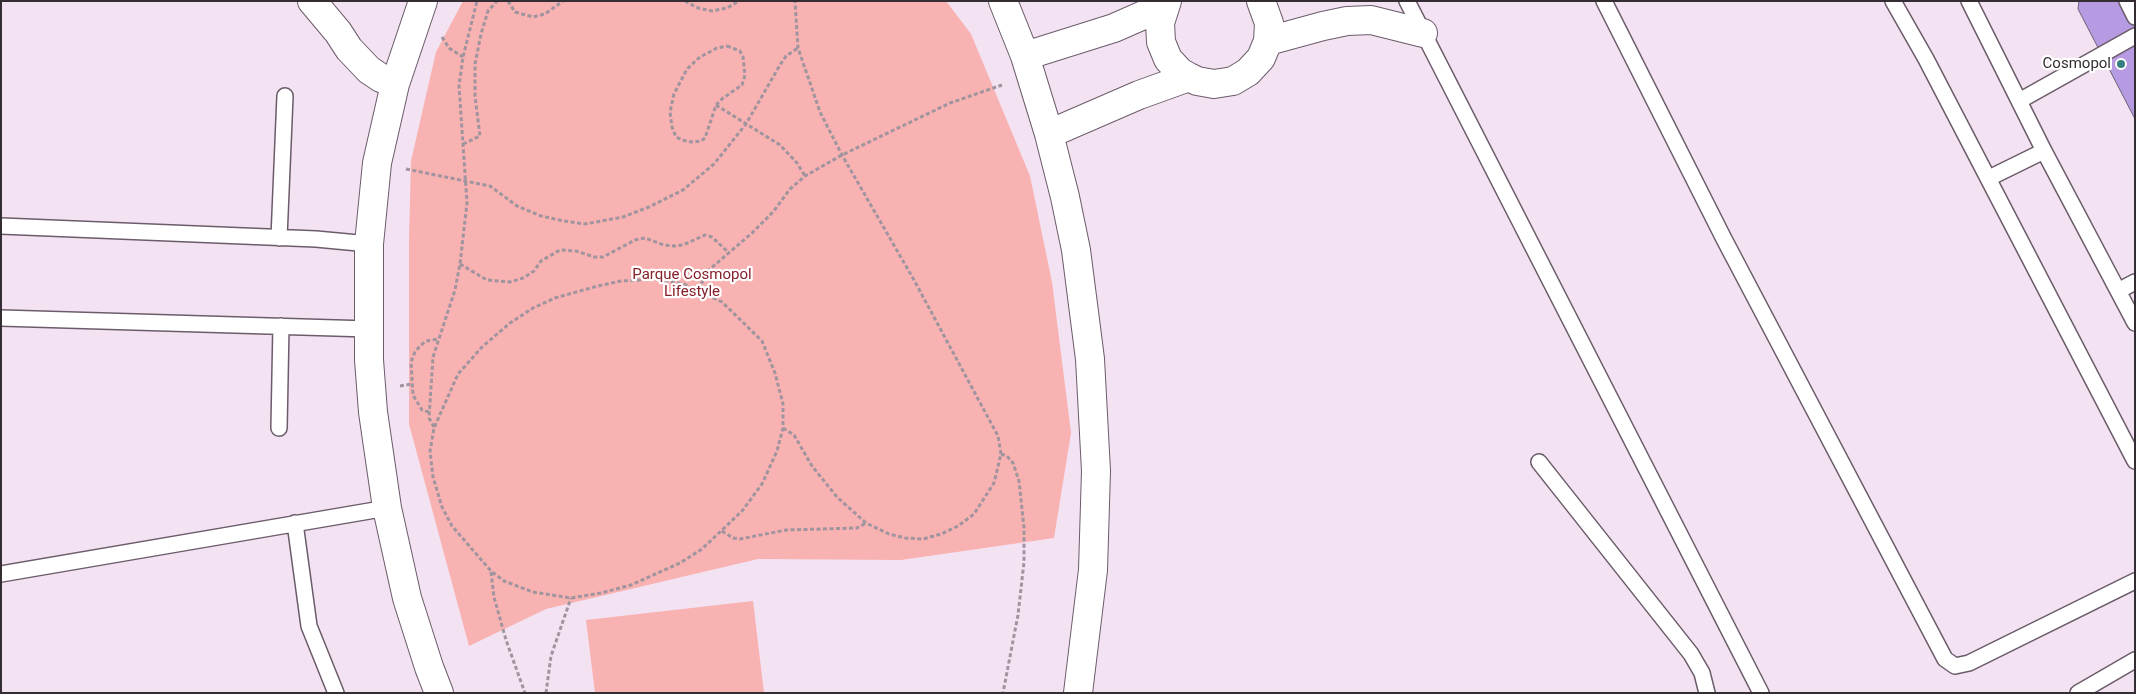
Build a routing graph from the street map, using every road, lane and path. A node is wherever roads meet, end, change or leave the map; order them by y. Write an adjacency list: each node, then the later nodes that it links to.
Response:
1 (312, 1): 25 (street)
2 (423, 1): 25 (street)
3 (477, 1): 31 (path)
4 (497, 1): 31 (path)
5 (508, 1): 6 (path)
6 (562, 1)
7 (686, 1): 8 (path)
8 (739, 1)
9 (795, 1): 22 (path)
10 (1003, 1): 23 (street)
11 (1261, 1): 21 (street)
12 (1407, 1): 19 (lane)
13 (1604, 1): 64 (lane)
14 (1969, 1): 27 (lane)
15 (2127, 1): 18 (lane)
16 (1894, 2): 36 (lane)
17 (1166, 3): 23 (street); 24 (street)
18 (2135, 17)
19 (1423, 33): 21 (street); 74 (lane)
20 (2135, 36): 27 (lane)
21 (1268, 41): 24 (street)
22 (798, 48): 29 (path); 33 (path)
23 (1028, 66): 30 (street); 33 (path)
24 (1189, 77): 30 (street)
25 (395, 84): 34 (street)
26 (285, 96): 39 (lane)
27 (2018, 101): 32 (lane)
28 (716, 105): 28 (path); 29 (path)
29 (746, 124): 35 (path); 37 (path)
30 (1050, 134): 72 (street)
31 (463, 144): 37 (path)
32 (2044, 150): 36 (lane); 45 (lane)
33 (842, 155): 35 (path); 55 (path)
34 (377, 163): 37 (path); 40 (street)
35 (806, 176): 41 (path)
36 (1988, 178): 56 (lane)
37 (466, 180): 42 (path)
38 (1, 226): 39 (lane)
39 (278, 238): 40 (lane)
40 (369, 244): 49 (street)
41 (729, 253): 42 (path); 44 (path)
42 (460, 264): 50 (path)
43 (2135, 282): 45 (lane)
44 (698, 290): 53 (path); 54 (path)
45 (2118, 291): 47 (lane)
46 (1, 318): 48 (lane)
47 (2135, 323)
48 (281, 326): 49 (lane); 52 (lane)
49 (369, 329): 58 (street)
50 (438, 338): 51 (path); 51 (path)
51 (429, 412): 53 (path)
52 (279, 428)
53 (434, 428): 62 (path)
54 (783, 428): 59 (path); 61 (path)
55 (1001, 454): 59 (path); 71 (path)
56 (2135, 461)
57 (1539, 462): 73 (lane)
58 (387, 508): 60 (lane); 68 (street)
59 (866, 523): 61 (path)
60 (295, 524): 63 (lane); 67 (lane)
61 (722, 531): 65 (path)
62 (491, 571): 65 (path); 69 (path)
63 (1, 574)
64 (2135, 581)
65 (571, 598): 70 (path)
66 (2135, 660): 75 (lane)
67 (336, 693)
68 (439, 693)
69 (525, 693)
70 (546, 693)
71 (1003, 693)
72 (1078, 693)
73 (1707, 693)
74 (1761, 693)
75 (2078, 693)

